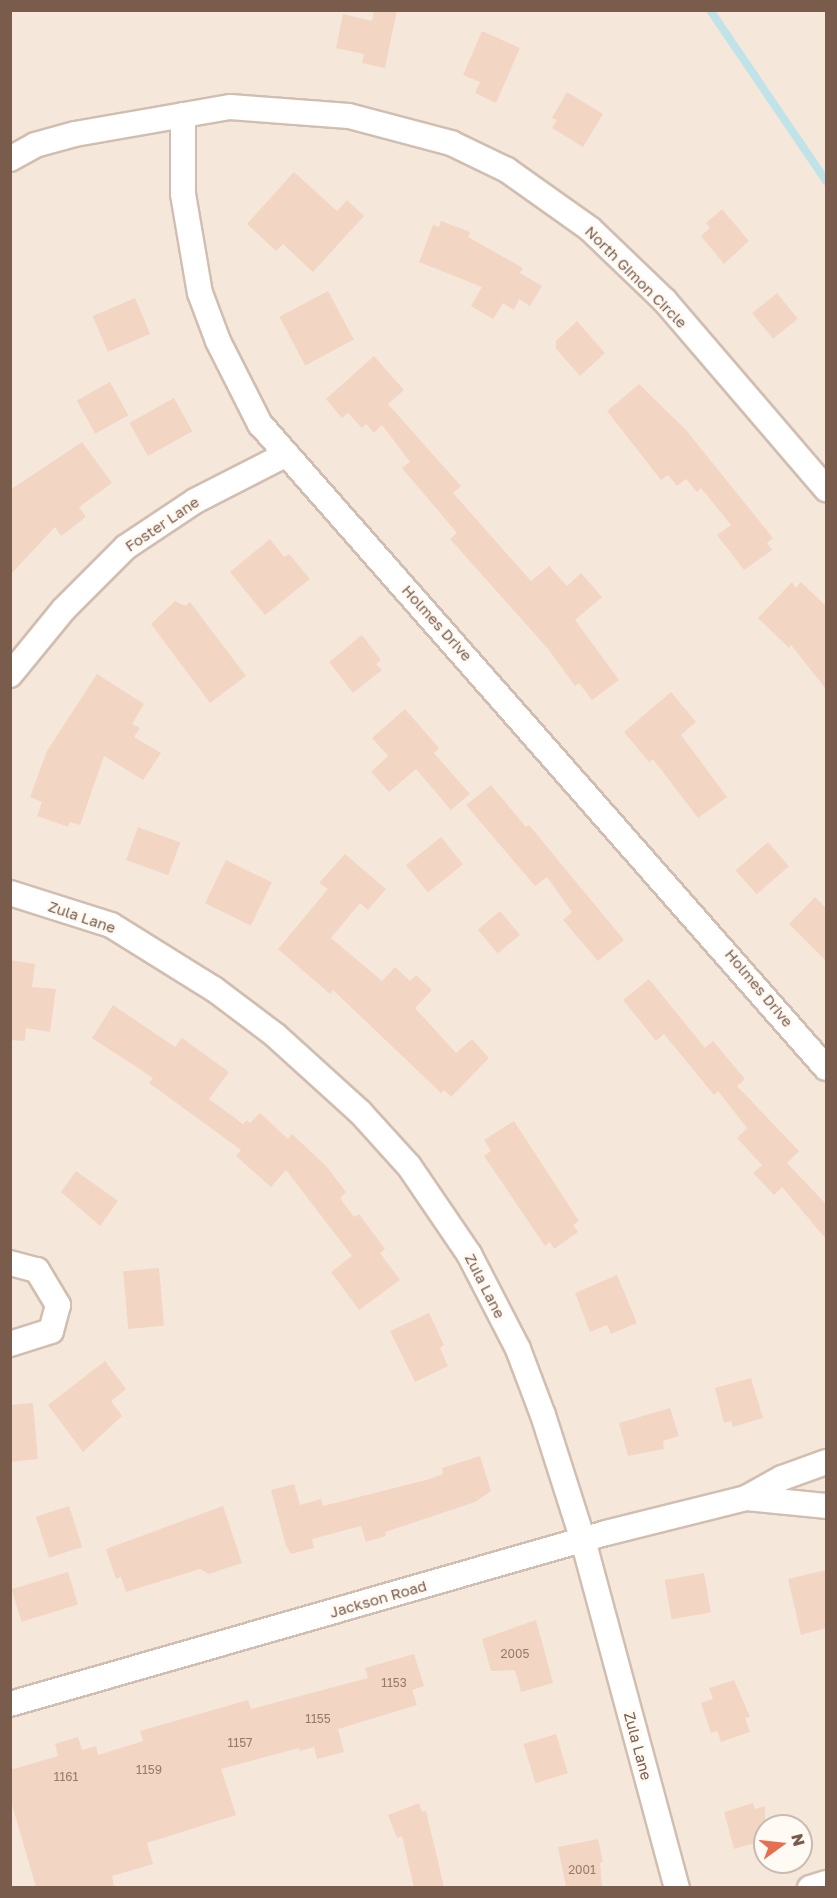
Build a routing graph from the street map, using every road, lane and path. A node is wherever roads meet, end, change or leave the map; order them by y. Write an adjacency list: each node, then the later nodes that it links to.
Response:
1 (183, 115): 2 (street, North Gimon Circle); 3 (street, Holmes Drive); 4 (street, North Gimon Circle)
2 (10, 159)
3 (287, 454): 5 (street, Foster Lane); 7 (street, Holmes Drive)
4 (826, 489)
5 (10, 675)
6 (10, 893): 13 (street, Zula Lane)
7 (826, 1068)
8 (10, 1263): 9 (street)
9 (10, 1344)
10 (826, 1462): 11 (street, Jackson Road)
11 (746, 1498): 12 (street, Jackson Road); 13 (street, Jackson Road)
12 (826, 1506)
13 (583, 1540): 14 (street, Jackson Road); 16 (street, Zula Lane)
14 (10, 1704)
15 (826, 1883): 17 (street)
16 (677, 1887)
17 (810, 1887)

